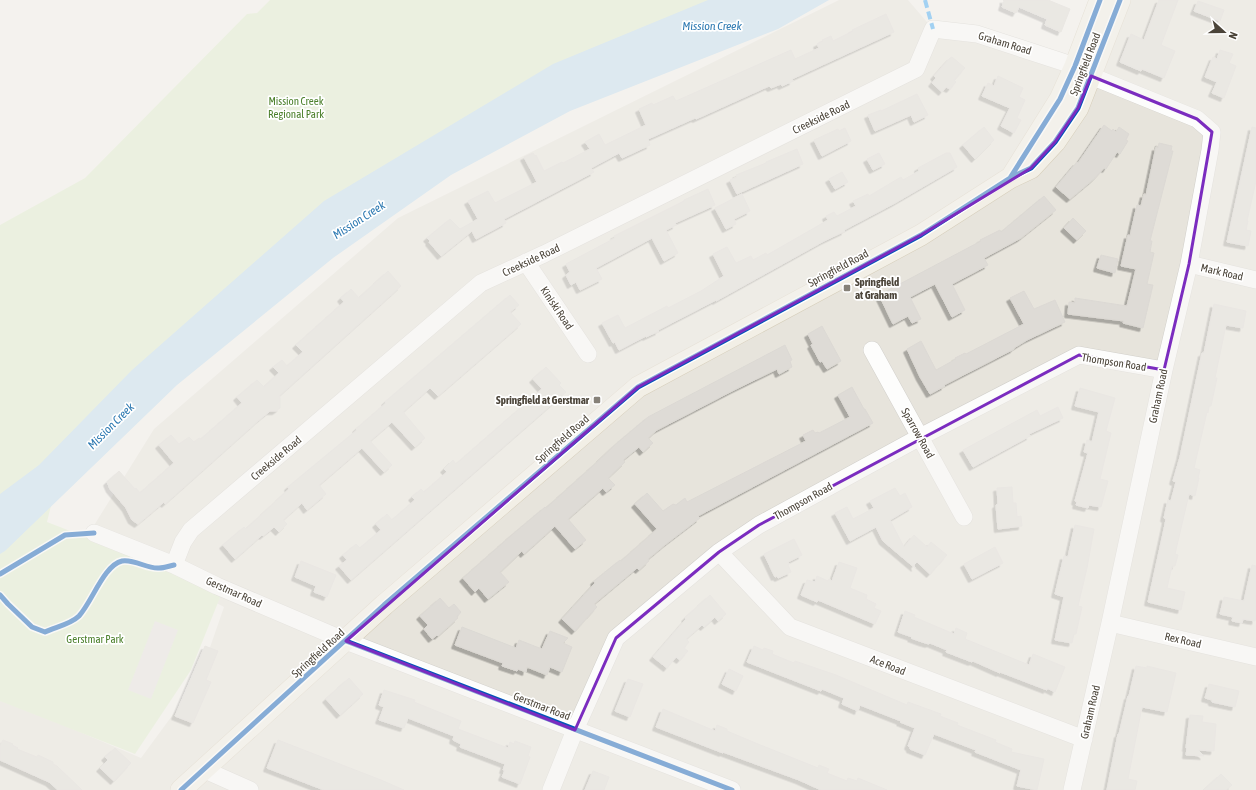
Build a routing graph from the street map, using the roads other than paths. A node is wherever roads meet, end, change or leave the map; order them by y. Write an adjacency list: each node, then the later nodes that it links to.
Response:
1 (1100, 0): 4 (main road, Springfield Road)
2 (1120, 0): 4 (main road, Springfield Road)
3 (933, 28): 4 (street, Graham Road); 5 (street, Creekside Road)
4 (1082, 71): 6 (street, Graham Road); 17 (main road, Springfield Road)
5 (526, 262): 9 (street, Kiniski Road); 15 (street, Creekside Road)
6 (1189, 264): 7 (street, Mark Road); 10 (street, Graham Road)
7 (1256, 280)
8 (872, 350): 11 (street, Sparrow Road)
9 (588, 354)
10 (1164, 370): 11 (street, Thompson Road); 16 (street, Graham Road)
11 (920, 437): 12 (street, Sparrow Road); 14 (street, Thompson Road)
12 (964, 517)
13 (94, 533): 15 (street, Gerstmar Road)
14 (719, 552): 19 (street, Thompson Road); 20 (street, Ace Road)
15 (174, 565): 17 (street, Gerstmar Road)
16 (1110, 623): 18 (street, Rex Road); 20 (street, Graham Road)
17 (346, 641): 19 (street, Gerstmar Road); 21 (main road, Springfield Road)
18 (1256, 657)
19 (575, 730): 22 (street, Gerstmar Road); 25 (street, Thompson Road)
20 (1084, 739): 27 (street, Graham Road)
21 (205, 770): 23 (main road, Springfield Road); 24 (street)
22 (714, 787): 26 (street, Gerstmar Road)
23 (181, 790)
24 (250, 790)
25 (551, 790)
26 (732, 790)
27 (1072, 790)

